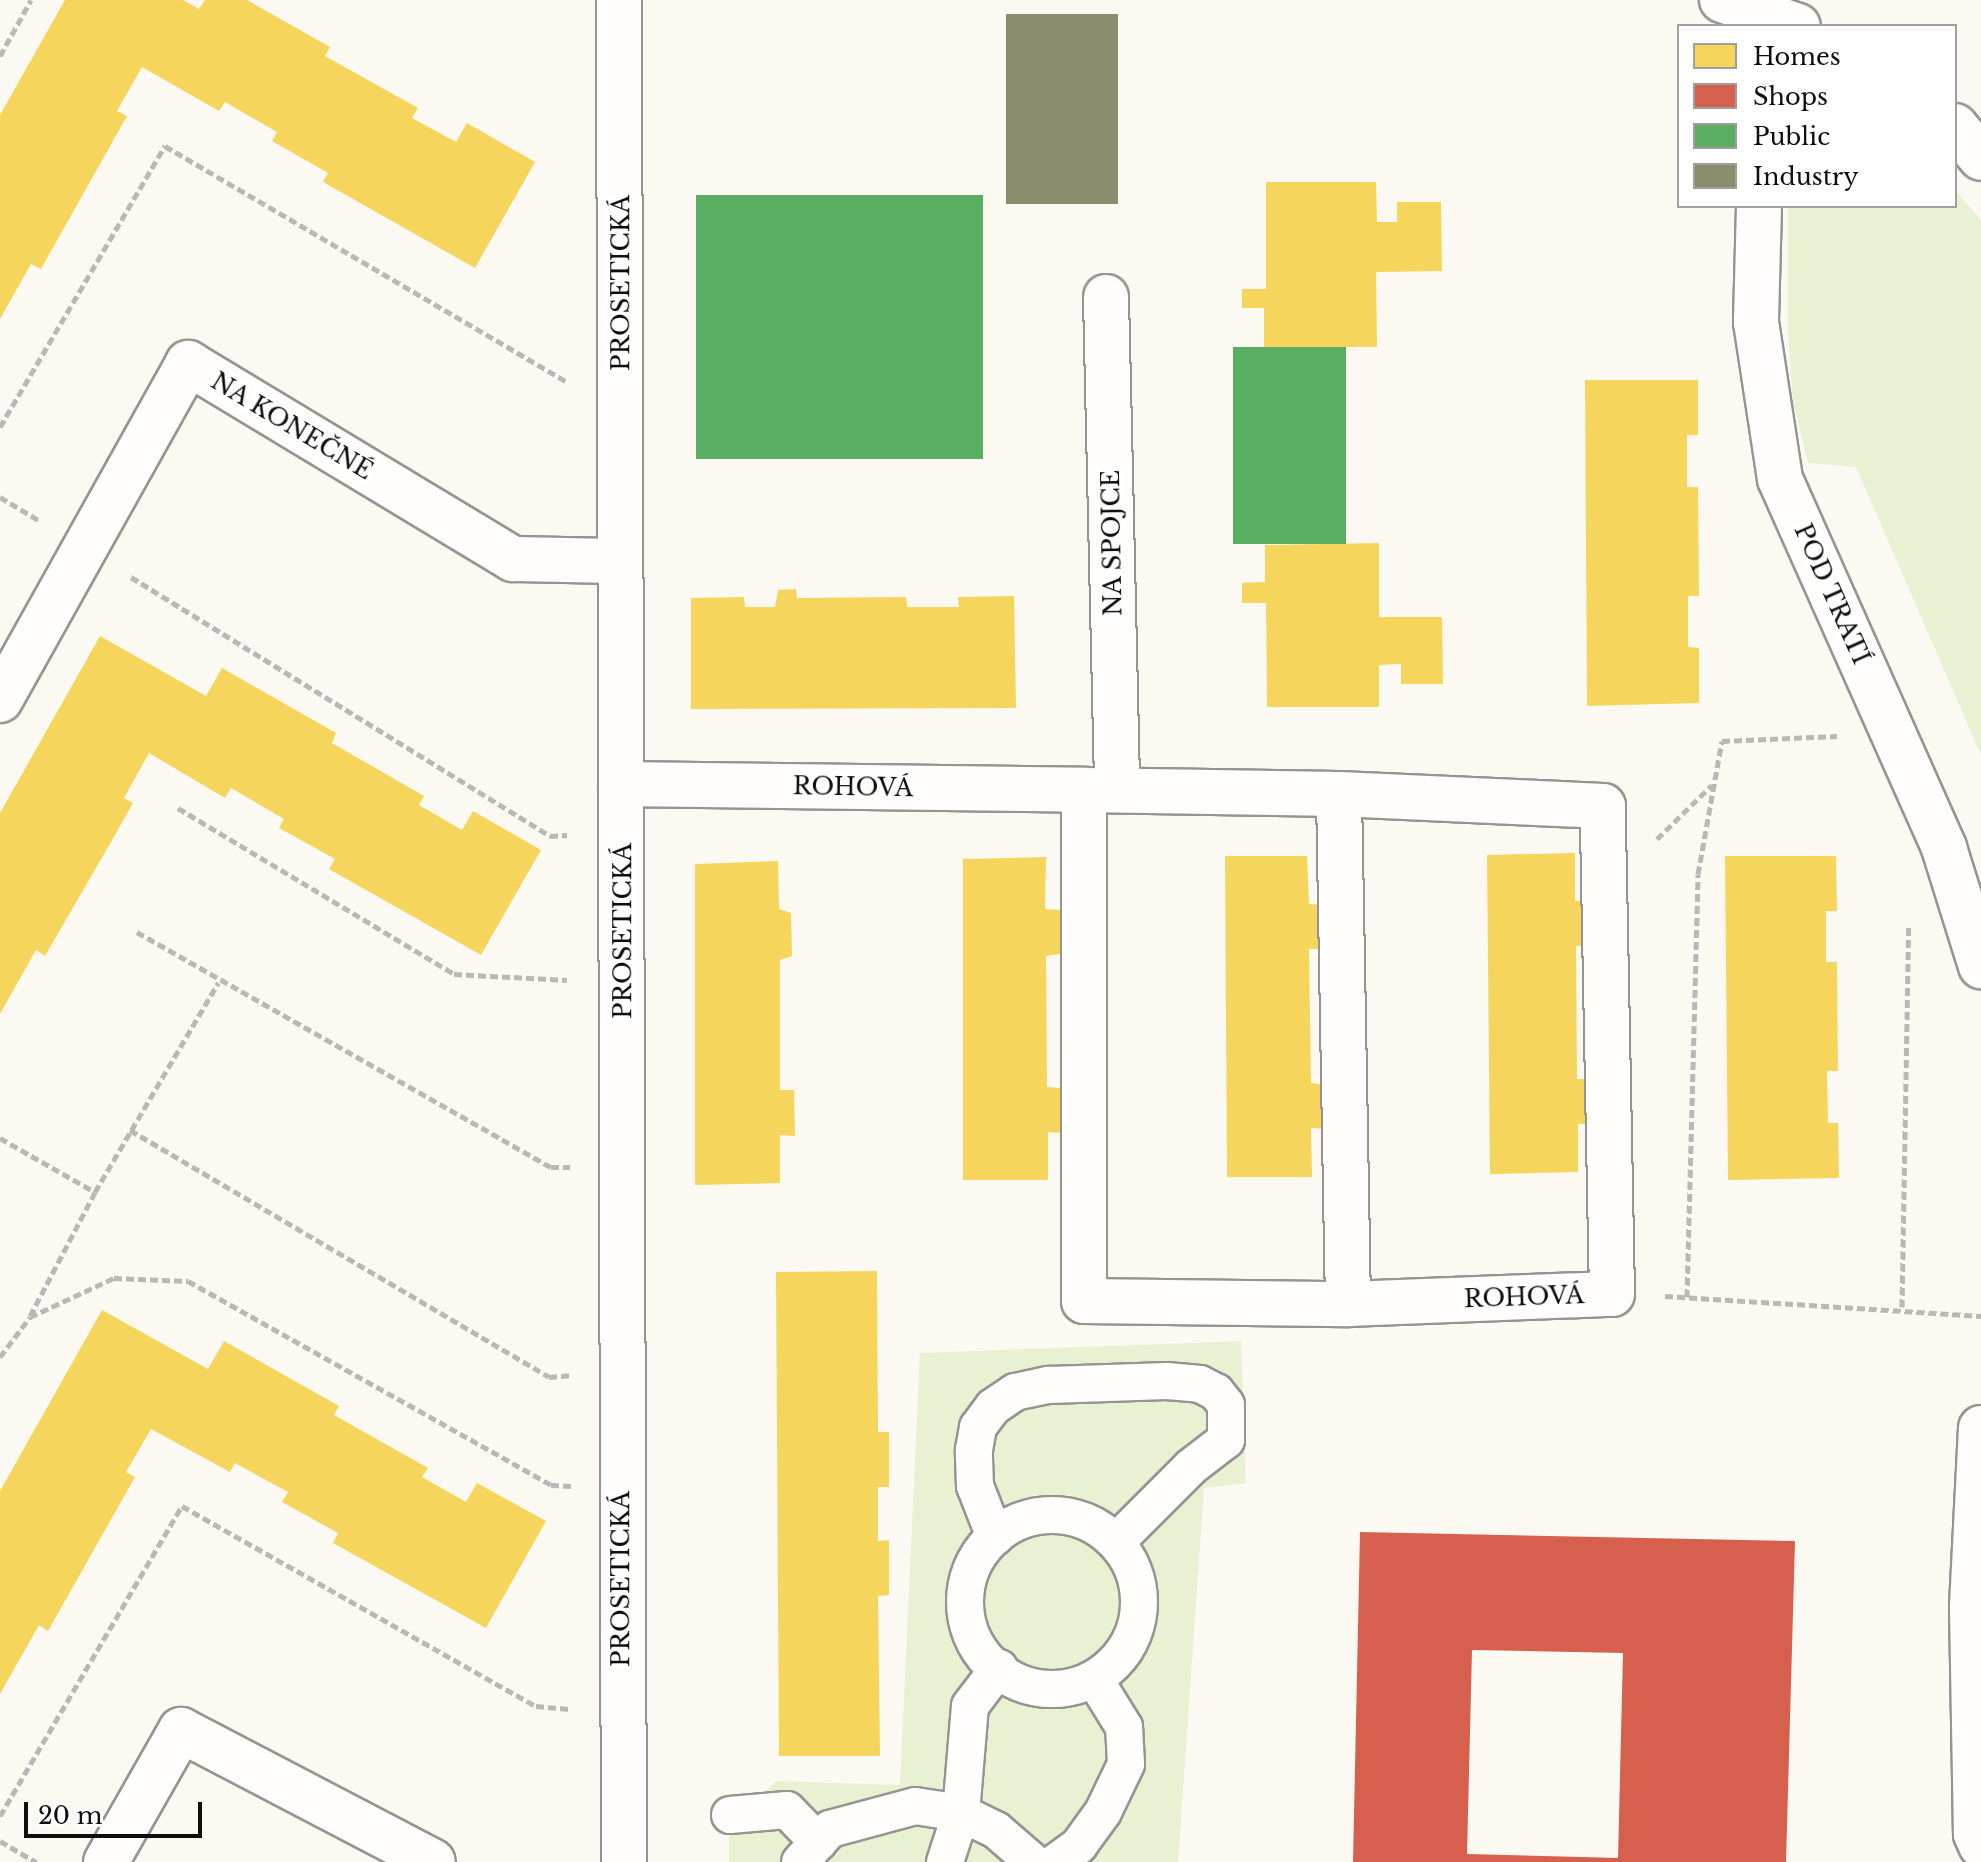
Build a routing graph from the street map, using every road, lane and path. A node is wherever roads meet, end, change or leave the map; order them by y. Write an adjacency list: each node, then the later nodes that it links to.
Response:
1 (31, 0): 5 (path)
2 (619, 0): 10 (street, PROSETICKÁ)
3 (1722, 0): 4 (street)
4 (1791, 24)
5 (0, 56)
6 (1957, 128): 7 (street)
7 (1981, 158)
8 (1759, 208): 24 (street, POD TRATÍ)
9 (1106, 297): 18 (street, NA SPOJCE)
10 (622, 395): 11 (path); 14 (street, PROSETICKÁ)
11 (0, 427)
12 (0, 497): 13 (path)
13 (86, 549): 14 (street, NA KONEČNÉ); 15 (street, NA KONEČNÉ); 21 (path)
14 (617, 561): 17 (street, PROSETICKÁ)
15 (0, 700)
16 (1849, 736): 32 (path)
17 (621, 784): 18 (street, ROHOVÁ); 21 (street, PROSETICKÁ)
18 (1101, 790): 19 (street, ROHOVÁ); 33 (street, ROHOVÁ)
19 (1339, 794): 31 (street, ROHOVÁ); 33 (street)
20 (178, 808): 25 (path)
21 (624, 834): 25 (street, PROSETICKÁ)
22 (1909, 908): 34 (path)
23 (137, 932): 26 (path)
24 (1981, 966)
25 (625, 982): 29 (street, PROSETICKÁ)
26 (218, 983): 27 (path); 29 (path)
27 (130, 1130): 30 (path); 38 (path)
28 (0, 1138): 30 (path)
29 (620, 1167): 38 (street, PROSETICKÁ)
30 (95, 1192): 36 (path)
31 (1612, 1294): 32 (path); 33 (street, ROHOVÁ)
32 (1687, 1297): 34 (path)
33 (1348, 1304)
34 (1902, 1307): 35 (path)
35 (1981, 1316)
36 (30, 1317): 37 (path); 40 (path)
37 (0, 1357)
38 (621, 1371): 40 (street, PROSETICKÁ)
39 (1981, 1428): 50 (street)
40 (621, 1489): 45 (street, PROSETICKÁ)
41 (995, 1537): 42 (lane); 42 (lane); 43 (lane)
42 (1116, 1542): 44 (lane)
43 (999, 1668): 44 (lane); 46 (lane)
44 (1095, 1680): 58 (lane)
45 (621, 1712): 48 (path); 55 (street, PROSETICKÁ)
46 (961, 1813): 51 (lane); 56 (lane); 57 (lane)
47 (730, 1815): 51 (lane)
48 (0, 1816)
49 (0, 1841): 52 (path)
50 (1981, 1845)
51 (809, 1852)
52 (36, 1862)
53 (106, 1862): 54 (street)
54 (433, 1862)
55 (624, 1862)
56 (945, 1862)
57 (1033, 1862)
58 (1056, 1862)

